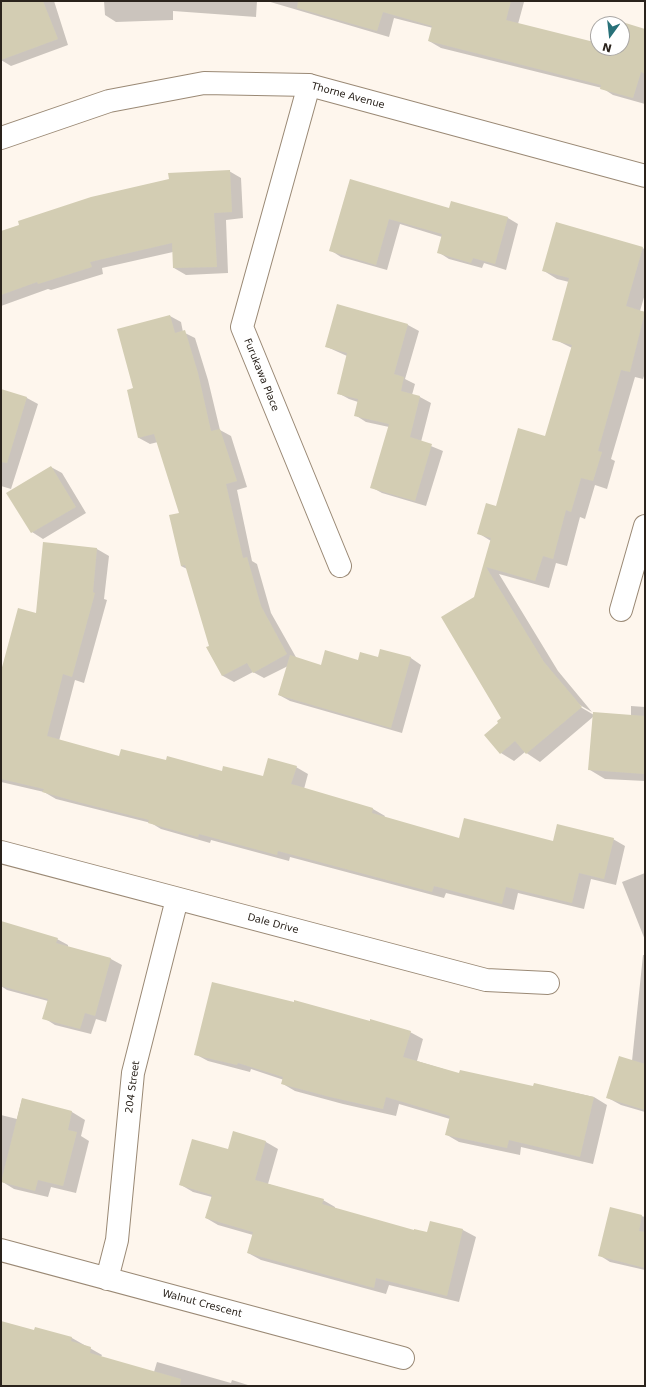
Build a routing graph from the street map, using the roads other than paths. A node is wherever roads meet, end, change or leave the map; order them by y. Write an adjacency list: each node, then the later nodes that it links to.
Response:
1 (309, 86): 2 (street, Thorne Avenue); 3 (street, Thorne Avenue); 5 (street, Furukawa Place)
2 (1, 138)
3 (645, 176)
4 (645, 526): 6 (street)
5 (340, 566)
6 (621, 610)
7 (1, 852): 8 (street, Dale Drive)
8 (177, 899): 9 (street, Dale Drive); 11 (street, 204 Street)
9 (548, 983)
10 (1, 1250): 11 (street, Walnut Crescent)
11 (107, 1279): 12 (street, Walnut Crescent)
12 (403, 1358)

